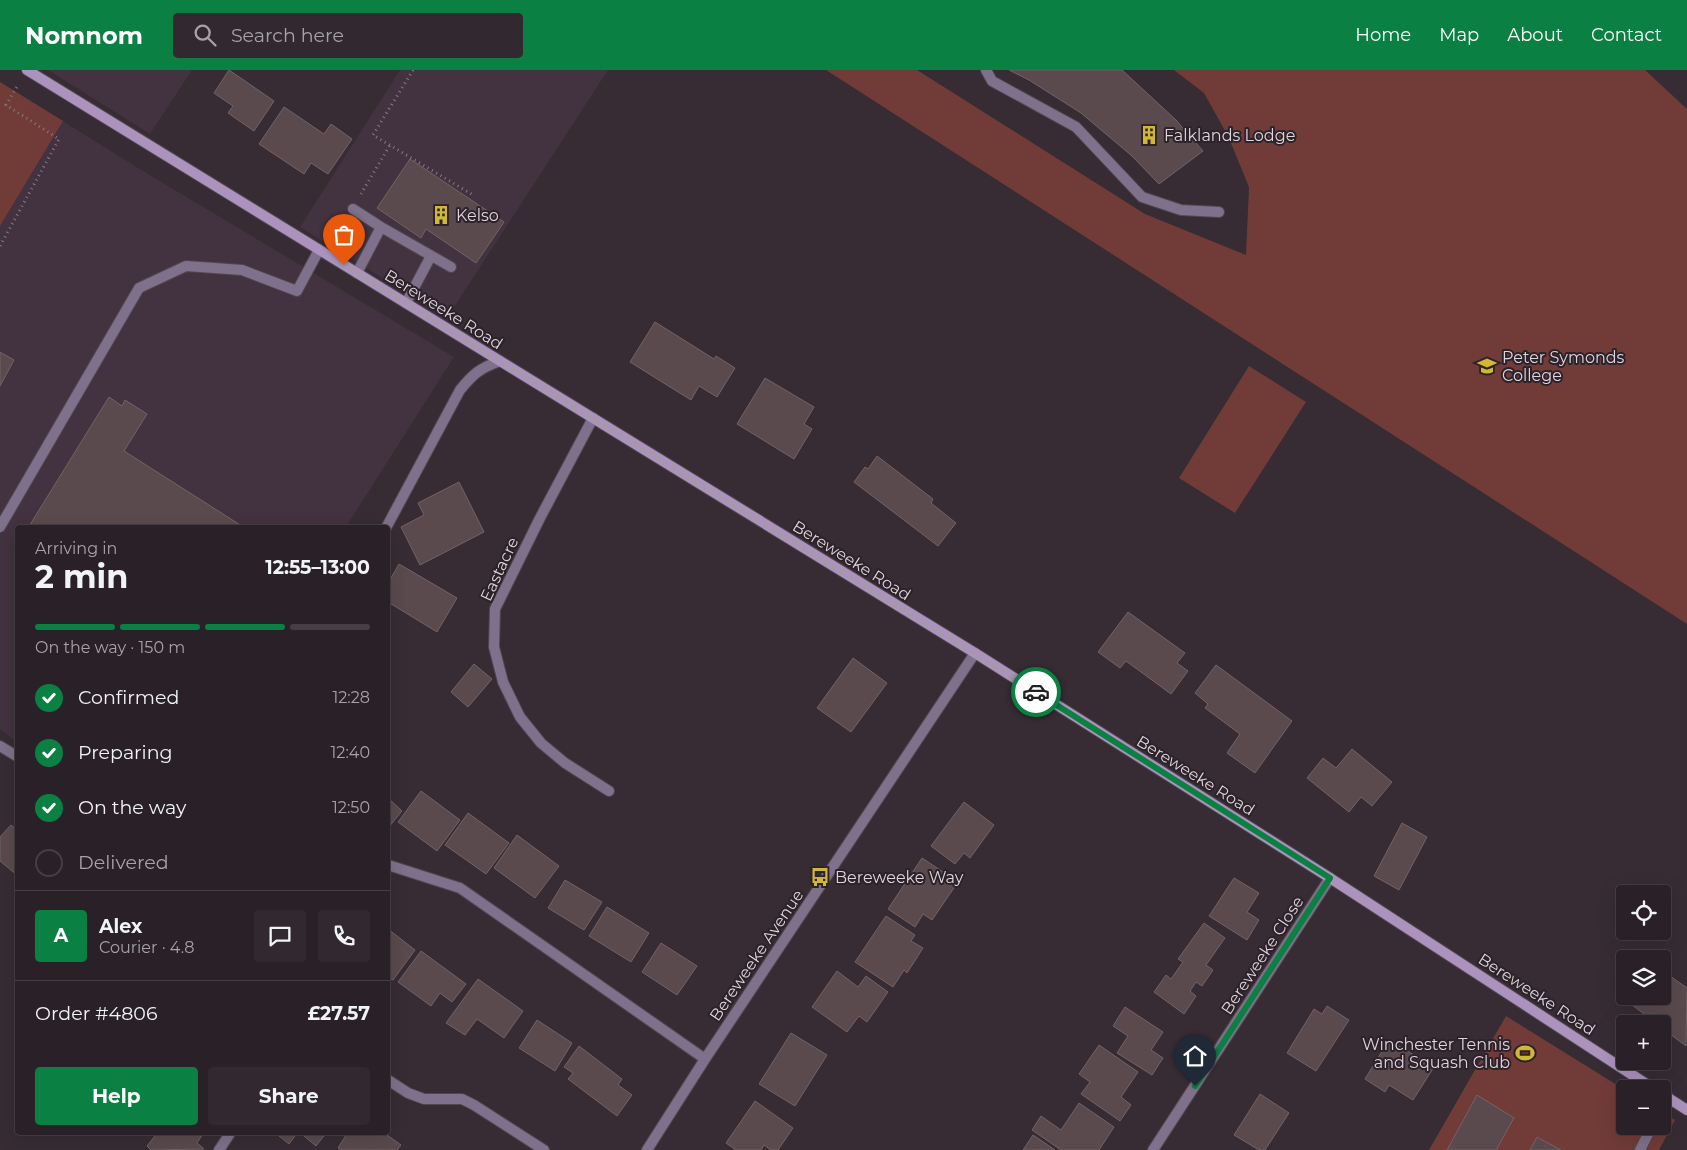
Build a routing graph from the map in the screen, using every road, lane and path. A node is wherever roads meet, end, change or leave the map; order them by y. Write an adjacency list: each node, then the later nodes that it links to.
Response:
1 (27, 70): 9 (path); 10 (main road, Bereweeke Road)
2 (413, 70): 4 (path)
3 (986, 70): 7 (street)
4 (390, 145): 5 (path); 6 (path)
5 (472, 195)
6 (353, 208): 8 (street)
7 (1219, 212)
8 (381, 227): 11 (street); 13 (street)
9 (0, 246)
10 (319, 250): 13 (main road, Bereweeke Road); 18 (street)
11 (431, 256): 12 (street); 14 (street)
12 (451, 267)
13 (357, 273): 14 (main road, Bereweeke Road)
14 (406, 303): 15 (main road, Bereweeke Road)
15 (500, 361): 16 (main road, Bereweeke Road); 17 (street)
16 (593, 418): 19 (main road, Bereweeke Road); 22 (street, Eastacre)
17 (388, 525)
18 (0, 527)
19 (975, 654): 24 (main road, Bereweeke Road); 25 (street, Bereweeke Avenue)
20 (0, 746): 21 (street)
21 (15, 756)
22 (609, 791)
23 (390, 865): 25 (street)
24 (1330, 878): 26 (main road, Bereweeke Road); 35 (street, Bereweeke Close)
25 (705, 1059): 34 (street, Bereweeke Avenue)
26 (1640, 1080)
27 (390, 1081): 33 (street)
28 (1671, 1100): 29 (main road)
29 (1687, 1110)
30 (229, 1135): 32 (street)
31 (1648, 1135): 36 (street)
32 (219, 1150)
33 (544, 1150)
34 (647, 1150)
35 (1153, 1150)
36 (1640, 1150)

